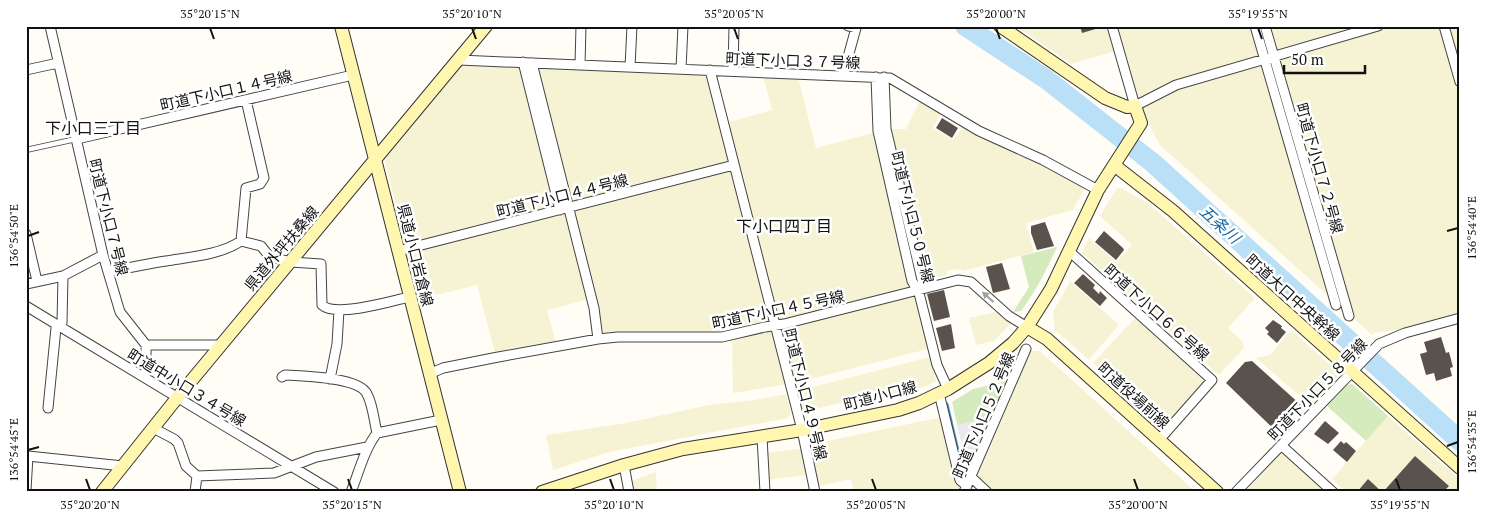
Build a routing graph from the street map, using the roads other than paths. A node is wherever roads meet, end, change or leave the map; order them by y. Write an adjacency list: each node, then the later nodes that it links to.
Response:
1 (50, 26): 19 (street, 町道下小口７号線)
2 (341, 26): 26 (street, 県道小口岩倉線)
3 (486, 26): 17 (street, 県道外坪扶桑線)
4 (581, 26): 20 (street)
5 (632, 26): 21 (street)
6 (683, 26): 22 (street)
7 (734, 26): 25 (street)
8 (848, 26): 27 (street)
9 (1000, 26): 31 (street)
10 (1112, 26): 31 (street)
11 (1255, 26): 16 (street)
12 (1266, 26): 15 (street, 町道下小口７２号線)
13 (1378, 26): 15 (street)
14 (1444, 26): 29 (street)
15 (1274, 56): 16 (street); 54 (street, 町道下小口７２号線)
16 (1264, 59): 31 (street); 51 (street)
17 (459, 60): 18 (street, 町道下小口３７号線); 34 (street, 県道外坪扶桑線)
18 (528, 62): 20 (street, 町道下小口３７号線); 38 (street)
19 (58, 63): 23 (street); 32 (street, 町道下小口７号線)
20 (580, 64): 21 (street, 町道下小口３７号線)
21 (630, 67): 22 (street, 町道下小口３７号線)
22 (681, 69): 24 (street, 町道下小口３７号線)
23 (26, 70)
24 (710, 70): 25 (street, 町道下小口３７号線); 36 (street, 町道下小口４９号線)
25 (733, 71): 27 (street, 町道下小口３７号線)
26 (353, 75): 30 (street, 町道下小口１４号線); 34 (street, 県道小口岩倉線)
27 (844, 75): 28 (street, 町道下小口３７号線)
28 (880, 77): 37 (street, 町道下小口３７号線); 49 (street); 49 (street, 町道下小口５０号線)
29 (1460, 82)
30 (246, 100): 32 (street, 町道下小口１４号線); 40 (street)
31 (1135, 106): 35 (street)
32 (77, 139): 33 (lane); 43 (street, 町道下小口７号線)
33 (26, 150)
34 (375, 160): 41 (street, 県道小口岩倉線); 44 (street, 県道外坪扶桑線)
35 (1116, 161): 37 (street, 町道小口線); 63 (street, 町道大口中央幹線)
36 (734, 165): 38 (street, 町道下小口４４号線); 56 (street, 町道下小口４９号線)
37 (1098, 190): 42 (street, 町道小口線)
38 (565, 209): 41 (street, 町道下小口４４号線); 59 (street)
39 (26, 234): 47 (street)
40 (241, 241): 44 (street); 45 (street)
41 (398, 251): 50 (street, 県道小口岩倉線)
42 (1069, 251): 58 (street, 町道小口線); 76 (street, 町道下小口６６号線)
43 (103, 256): 45 (street, 町道下小口７号線); 46 (street)
44 (291, 262): 53 (street); 60 (street, 県道外坪扶桑線)
45 (108, 272): 61 (street, 町道下小口７号線)
46 (62, 276): 47 (street); 57 (street)
47 (37, 281): 48 (street)
48 (26, 284)
49 (920, 289): 56 (street, 町道下小口４５号線); 58 (street, 町道下小口４５号線, one-way to 49); 68 (street, 町道下小口５０号線)
50 (409, 297): 53 (street); 64 (street, 県道小口岩倉線)
51 (1336, 305)
52 (26, 306): 57 (street, 町道中小口３４号線)
53 (339, 310): 67 (street)
54 (1349, 316)
55 (1460, 318): 63 (street, 町道下小口５８号線)
56 (775, 325): 59 (street, 町道下小口４５号線); 73 (street, 町道下小口４９号線)
57 (59, 326): 65 (street, 町道中小口３４号線); 70 (street)
58 (1027, 326): 68 (street, 町道小口線); 76 (street, 町道役場前線)
59 (598, 339): 64 (street, 町道下小口４５号線)
60 (221, 345): 61 (street); 69 (street, 県道外坪扶桑線)
61 (146, 346): 65 (street)
62 (1026, 349): 85 (street, 町道下小口５２号線)
63 (1355, 370): 77 (street, 町道下小口５８号線); 83 (street, 町道大口中央幹線)
64 (429, 374): 71 (street, 県道小口岩倉線)
65 (144, 377): 69 (street, 町道中小口３４号線)
66 (282, 377): 67 (street)
67 (330, 379): 74 (street)
68 (944, 391): 73 (street, 町道小口線); 86 (street, 町道下小口５０号線)
69 (177, 398): 72 (street, 県道外坪扶桑線); 82 (street, 町道中小口３４号線)
70 (48, 408)
71 (441, 420): 74 (street); 92 (street, 県道小口岩倉線)
72 (153, 428): 81 (street, 県道外坪扶桑線); 84 (street)
73 (802, 430): 75 (street, 町道小口線); 96 (street, 町道下小口４９号線)
74 (377, 433): 78 (street)
75 (762, 437): 80 (street, 町道小口線); 95 (street)
76 (1159, 440): 98 (street, 町道役場前線)
77 (1281, 445): 99 (street, 町道下小口５８号線); 100 (street)
78 (367, 447): 82 (street); 91 (street)
79 (27, 456): 81 (street); 87 (street)
80 (624, 465): 93 (street, 町道小口線); 94 (street)
81 (123, 466): 88 (street, 県道外坪扶桑線)
82 (289, 466): 84 (street); 90 (street, 町道中小口３４号線)
83 (1460, 468)
84 (197, 476): 89 (street)
85 (971, 477): 86 (street, 町道下小口５２号線); 97 (street)
86 (965, 489)
87 (26, 490)
88 (102, 492)
89 (195, 492)
90 (334, 492)
91 (351, 492)
92 (460, 492)
93 (542, 492)
94 (629, 492)
95 (764, 492)
96 (815, 492)
97 (987, 492)
98 (1217, 492)
99 (1236, 492)
100 (1333, 492)

